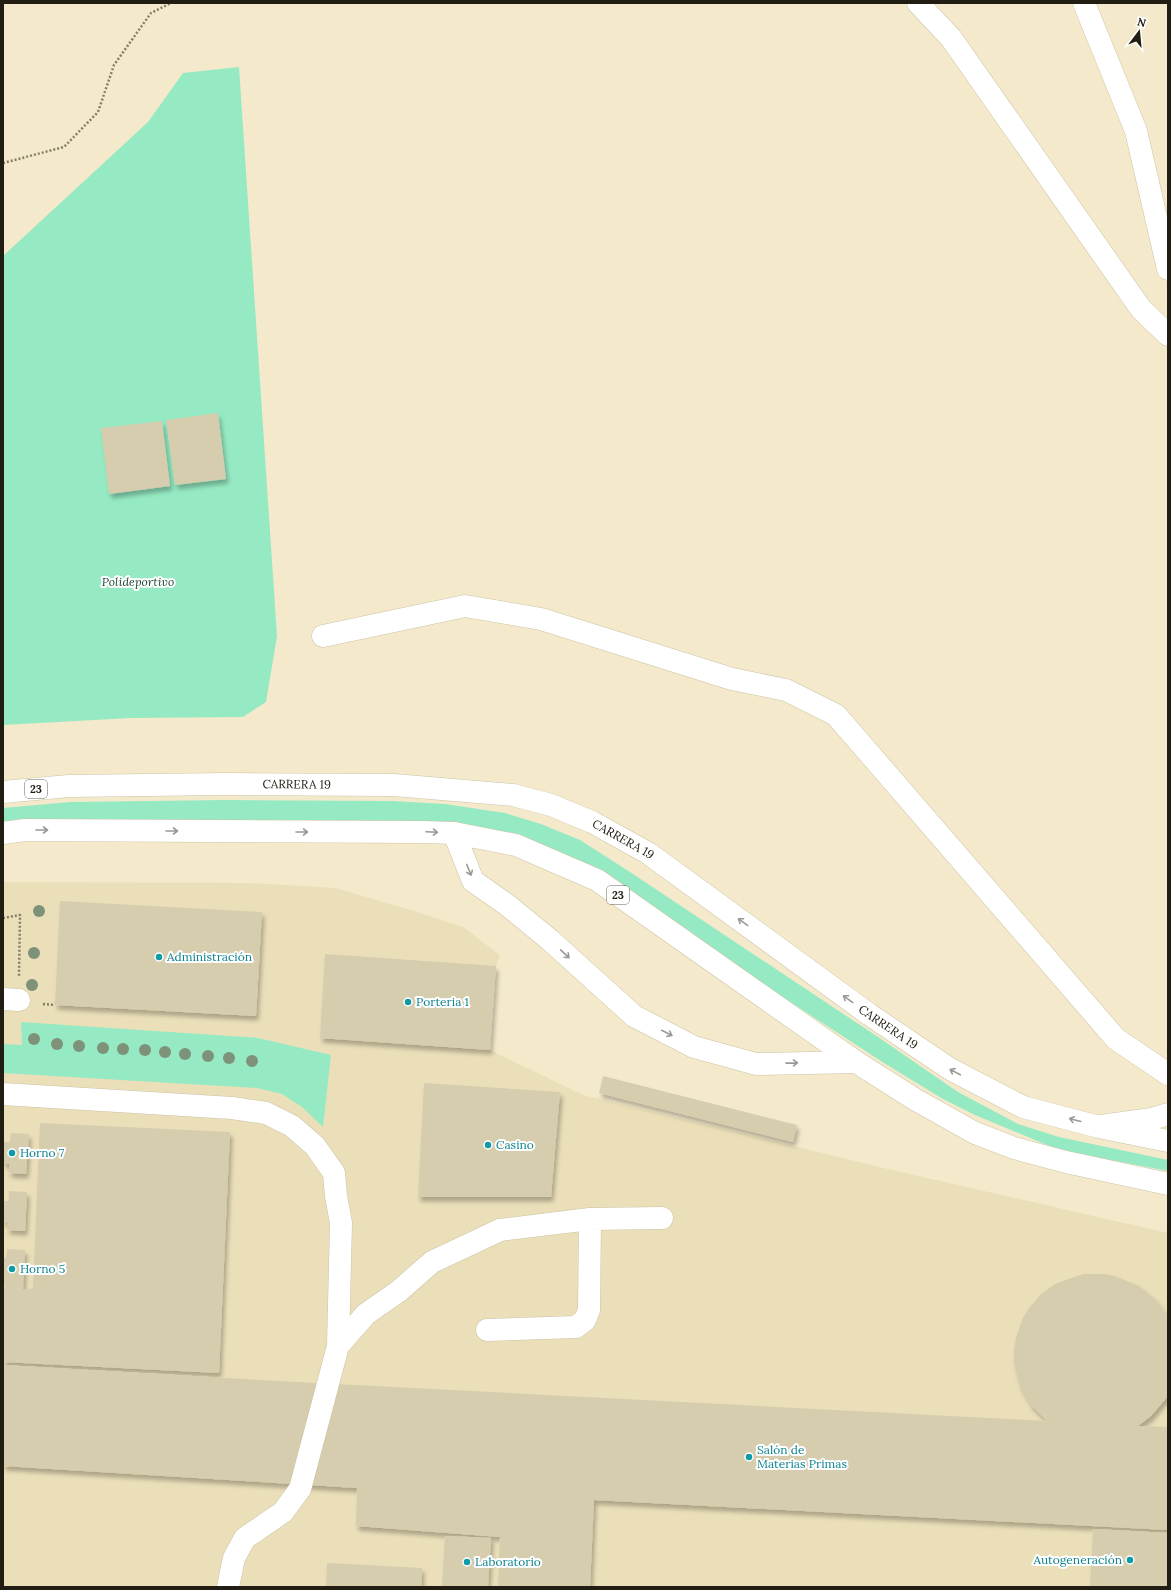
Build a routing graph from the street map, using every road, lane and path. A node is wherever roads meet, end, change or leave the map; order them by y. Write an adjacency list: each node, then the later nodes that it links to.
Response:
1 (171, 3): 4 (path)
2 (918, 3): 6 (main road)
3 (1084, 3): 5 (main road)
4 (3, 163)
5 (1168, 269)
6 (1168, 335)
7 (323, 636): 15 (main road)
8 (3, 792): 18 (main road, CARRERA 19 / 23, one-way to 8)
9 (3, 833): 10 (main road, 23, one-way to 10)
10 (454, 833): 14 (main road, 23); 14 (main road, one-way to 14)
11 (3, 918): 12 (path)
12 (11, 1000): 13 (path)
13 (55, 1005)
14 (856, 1062): 20 (main road, 23)
15 (1168, 1074)
16 (3, 1094): 24 (main road)
17 (1168, 1114): 18 (main road)
18 (1099, 1127): 19 (main road, CARRERA 19 / 23)
19 (1168, 1141)
20 (1168, 1184)
21 (662, 1218): 22 (main road)
22 (590, 1219): 23 (main road); 24 (main road)
23 (487, 1330)
24 (338, 1346): 25 (main road)
25 (228, 1587)

